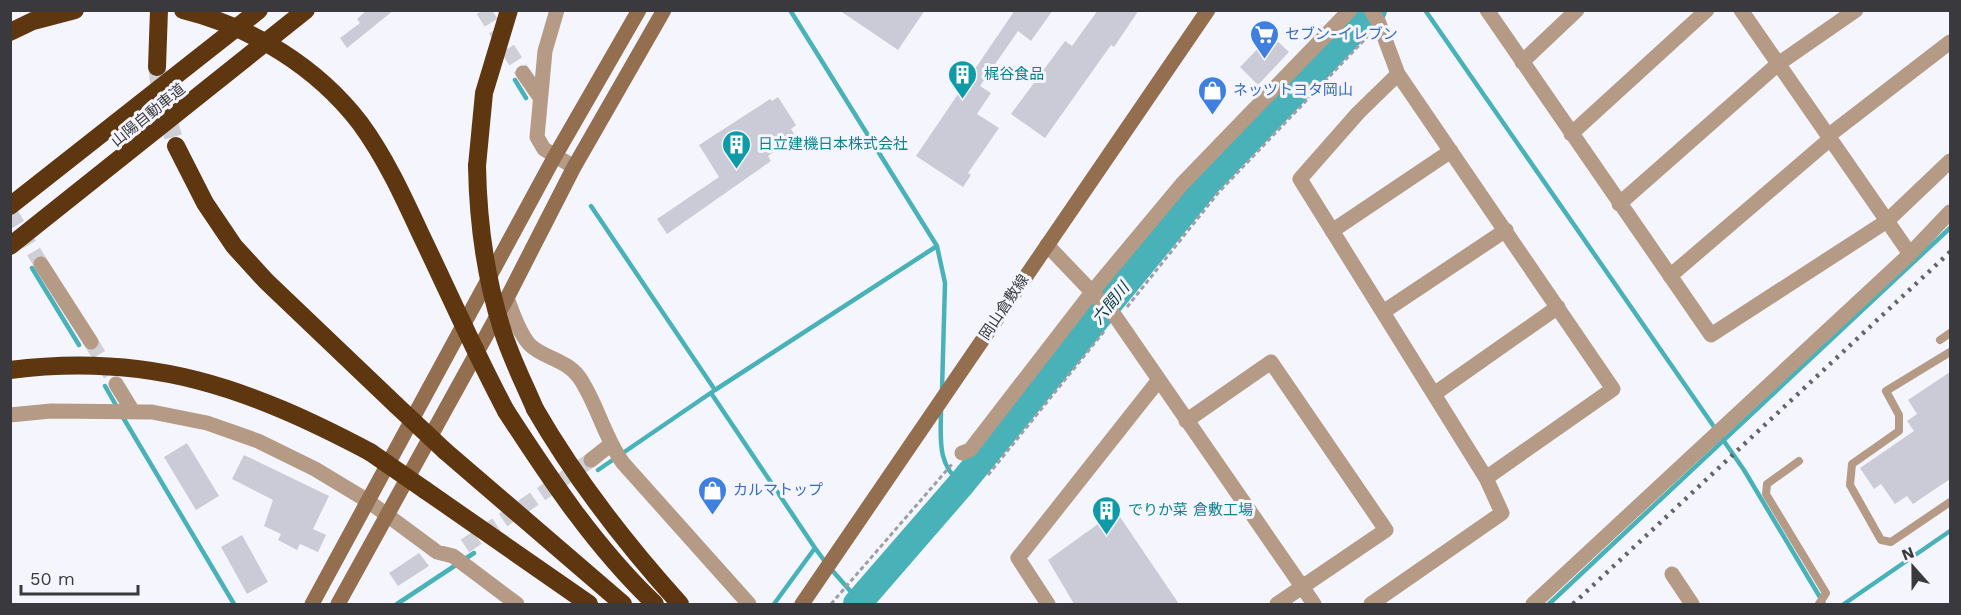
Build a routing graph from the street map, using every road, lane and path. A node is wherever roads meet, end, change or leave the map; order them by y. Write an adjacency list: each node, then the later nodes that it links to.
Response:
1 (75, 10): 19 (highway)
2 (159, 10): 23 (highway)
3 (183, 10): 77 (highway, bridge)
4 (259, 10): 35 (highway, 山陽自動車道)
5 (306, 10): 41 (highway, 山陽自動車道)
6 (509, 10): 78 (highway, bridge)
7 (558, 10): 26 (street)
8 (639, 10): 31 (street)
9 (664, 10): 33 (street)
10 (1208, 10): 40 (street, 岡山倉敷線)
11 (1350, 10): 45 (street)
12 (1487, 10): 21 (street)
13 (1577, 10): 21 (street)
14 (1707, 10): 27 (street)
15 (1741, 10): 22 (street)
16 (1856, 10): 17 (street)
17 (1834, 16): 22 (street)
18 (1375, 17): 25 (street); 49 (path)
19 (10, 32)
20 (1950, 42): 28 (street)
21 (1522, 62): 27 (street)
22 (1778, 64): 28 (street); 34 (street)
23 (158, 67)
24 (523, 73): 26 (street)
25 (1398, 74): 30 (street); 39 (street)
26 (539, 96): 31 (street)
27 (1572, 134): 34 (street)
28 (1829, 137): 37 (street); 44 (street)
29 (176, 146): 76 (highway, bridge)
30 (1451, 151): 38 (street); 39 (street)
31 (555, 156): 33 (street); 67 (street)
32 (1950, 161): 37 (street)
33 (574, 167): 46 (street)
34 (1619, 204): 44 (street)
35 (10, 206)
36 (1950, 212): 42 (street)
37 (1887, 221): 42 (street); 44 (street)
38 (1506, 230): 47 (street); 48 (street)
39 (1332, 231): 48 (street)
40 (1047, 245): 45 (street); 80 (street, 岡山倉敷線)
41 (10, 246)
42 (1910, 254): 86 (street)
43 (41, 264): 52 (street)
44 (1670, 276)
45 (1094, 295): 49 (street); 62 (street)
46 (507, 298): 61 (street); 69 (street)
47 (1558, 307): 57 (street); 66 (street)
48 (1383, 312): 57 (street)
49 (1115, 317): 55 (street); 65 (path)
50 (1950, 335): 51 (lane)
51 (1940, 340)
52 (91, 342)
53 (1950, 352): 68 (lane)
54 (10, 370): 75 (highway, bridge)
55 (1158, 381): 60 (street); 82 (street)
56 (116, 384): 58 (street)
57 (1434, 394): 66 (street)
58 (124, 410): 59 (street); 67 (street)
59 (10, 415)
60 (1185, 421): 71 (street); 71 (street)
61 (611, 447): 63 (street); 79 (street)
62 (958, 458): 81 (path)
63 (591, 459)
64 (1799, 461): 88 (lane)
65 (988, 475)
66 (1486, 478): 85 (street)
67 (368, 501): 69 (street); 72 (street)
68 (1950, 502)
69 (387, 515): 73 (street); 74 (street)
70 (1672, 573): 87 (street)
71 (1302, 587): 83 (street); 84 (street)
72 (312, 604)
73 (338, 604)
74 (517, 604)
75 (589, 604)
76 (623, 604)
77 (655, 604)
78 (680, 604)
79 (749, 604)
80 (802, 604)
81 (831, 604)
82 (1048, 604)
83 (1277, 604)
84 (1314, 604)
85 (1371, 604)
86 (1533, 604)
87 (1692, 604)
88 (1819, 604)

